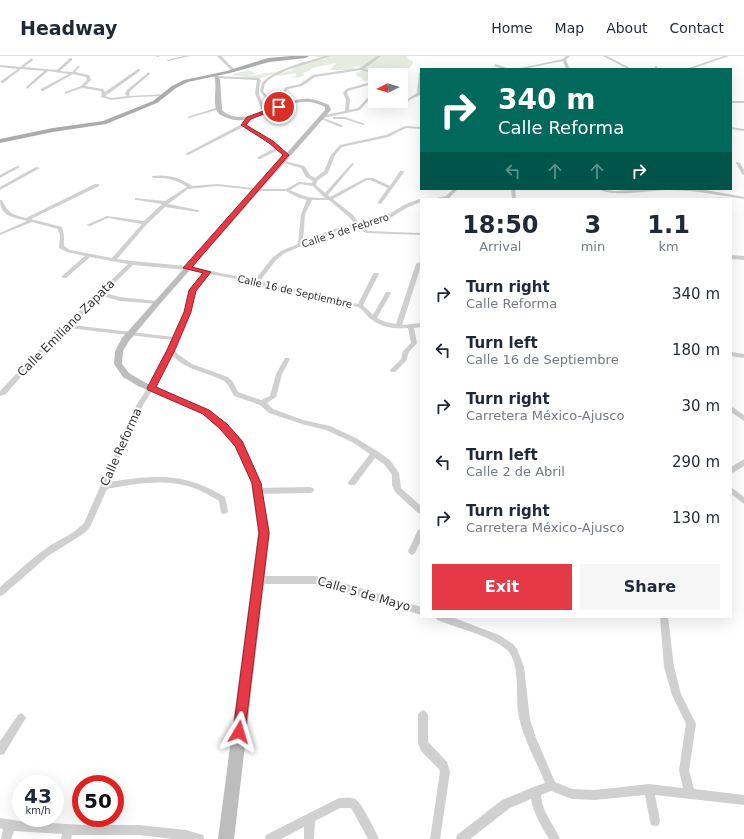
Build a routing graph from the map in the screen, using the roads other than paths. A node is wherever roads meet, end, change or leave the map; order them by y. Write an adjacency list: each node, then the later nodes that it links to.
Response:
1 (189, 56): 11 (street)
2 (219, 56): 29 (street)
3 (306, 56): 29 (main road)
4 (328, 56): 18 (street)
5 (379, 56): 18 (street)
6 (568, 56): 12 (street)
7 (605, 56): 23 (street)
8 (727, 56): 24 (street)
9 (32, 59): 17 (street)
10 (72, 59): 28 (street)
11 (168, 60)
12 (564, 60): 21 (street); 22 (street)
13 (438, 64): 19 (street)
14 (495, 65): 20 (street)
15 (0, 66): 17 (street)
16 (79, 67): 30 (street)
17 (21, 68): 25 (street); 33 (street)
18 (361, 68): 27 (street)
19 (433, 68)
20 (503, 68)
21 (523, 68)
22 (568, 68)
23 (628, 68)
24 (691, 68)
25 (47, 70): 28 (street); 37 (street)
26 (139, 70): 40 (street)
27 (368, 70)
28 (57, 71): 30 (street)
29 (234, 71): 32 (main road)
30 (73, 73): 36 (street); 38 (street)
31 (148, 73): 42 (street)
32 (216, 76): 41 (main road); 47 (main road); 49 (street)
33 (2, 82)
34 (368, 84): 48 (street)
35 (420, 84): 44 (street)
36 (82, 86): 39 (street); 40 (street)
37 (27, 88)
38 (42, 90)
39 (66, 93)
40 (102, 96): 42 (street)
41 (165, 96): 42 (street); 58 (main road)
42 (129, 97)
43 (368, 99): 48 (street)
44 (408, 100)
45 (732, 102): 46 (street)
46 (744, 102)
47 (218, 108): 50 (street); 52 (main road)
48 (347, 112): 51 (street)
49 (265, 113): 51 (main road); 52 (main road)
50 (189, 117)
51 (322, 118): 53 (street); 54 (street); 62 (main road)
52 (246, 122): 59 (street); 60 (street)
53 (363, 124)
54 (341, 126)
55 (420, 128): 71 (street)
56 (732, 128): 57 (street)
57 (744, 130)
58 (0, 141)
59 (278, 148): 61 (street); 62 (street)
60 (187, 154)
61 (259, 158)
62 (284, 158): 71 (street); 76 (main road)
63 (738, 163): 68 (street)
64 (352, 164): 82 (street)
65 (18, 167): 69 (street)
66 (38, 168): 75 (street)
67 (402, 172): 74 (street)
68 (744, 174)
69 (0, 177)
70 (154, 177): 73 (street)
71 (315, 182): 77 (street); 82 (street)
72 (97, 185): 93 (street)
73 (190, 187): 76 (street); 90 (street)
74 (392, 188): 87 (street); 91 (street)
75 (0, 189)
76 (256, 189): 77 (street); 106 (main road)
77 (287, 190): 86 (street)
78 (455, 190): 83 (street)
79 (605, 190): 80 (street)
80 (632, 190)
81 (688, 190): 84 (street)
82 (326, 195): 87 (street)
83 (441, 198)
84 (744, 198)
85 (137, 199): 90 (street)
86 (310, 199): 87 (street); 99 (street)
87 (330, 199): 95 (street)
88 (420, 200): 95 (street, Calle 5 de Febrero)
89 (0, 201): 93 (street)
90 (165, 204): 92 (street); 94 (street)
91 (379, 204)
92 (198, 211)
93 (29, 220): 97 (street); 100 (street, Calle 16 de Septiembre)
94 (145, 223): 96 (street); 103 (street)
95 (356, 224): 98 (street); 99 (street, Calle 5 de Febrero)
96 (88, 225)
97 (1, 234)
98 (420, 234)
99 (300, 244): 110 (street, Calle 5 de Febrero)
100 (88, 255): 103 (street, Calle 16 de Septiembre); 109 (street)
101 (732, 257): 102 (street)
102 (744, 258)
103 (114, 260): 104 (street, Calle 16 de Septiembre)
104 (132, 263): 106 (street, Calle 16 de Septiembre); 111 (street, Calle Emiliano Zapata)
105 (419, 264): 119 (street)
106 (187, 268): 107 (street, Calle 16 de Septiembre); 113 (main road)
107 (208, 272): 110 (street, Calle 16 de Septiembre); 121 (street, Calle Reforma)
108 (376, 274): 114 (street)
109 (64, 277)
110 (256, 282): 114 (street, Calle 16 de Septiembre)
111 (100, 293): 113 (street); 117 (street, Calle Emiliano Zapata)
112 (388, 293): 115 (street)
113 (156, 303): 120 (main road)
114 (360, 306): 115 (street, Calle 16 de Septiembre)
115 (374, 319): 119 (street, Calle 16 de Septiembre)
116 (420, 325): 118 (street, Calle 16 de Septiembre)
117 (67, 326): 120 (street); 128 (street, Calle Emiliano Zapata)
118 (411, 326): 119 (street, Calle 16 de Septiembre); 126 (street)
119 (398, 327)
120 (130, 334): 121 (street); 127 (main road)
121 (176, 339): 122 (street, Calle Reforma)
122 (171, 350): 127 (street, Calle Reforma); 129 (street)
123 (732, 354): 124 (street)
124 (744, 356)
125 (287, 359): 129 (street)
126 (393, 370)
127 (151, 388): 136 (street, Calle Reforma); 138 (main road)
128 (1, 393)
129 (262, 403): 132 (street)
130 (732, 409): 131 (street)
131 (744, 419)
132 (375, 453): 135 (street); 142 (street)
133 (744, 462): 134 (street)
134 (732, 470)
135 (352, 483)
136 (104, 486): 141 (street); 146 (street, Calle Reforma)
137 (310, 490): 138 (street)
138 (258, 491): 145 (main road)
139 (732, 491): 140 (street)
140 (744, 501)
141 (224, 510)
142 (420, 510)
143 (420, 534): 144 (street)
144 (412, 551)
145 (258, 580): 147 (street, Calle 5 de Mayo); 164 (main road)
146 (0, 592)
147 (420, 611)
148 (442, 618): 153 (street)
149 (664, 618): 156 (street)
150 (423, 714): 168 (street)
151 (21, 718): 152 (street)
152 (0, 750)
153 (551, 786): 154 (street); 155 (street)
154 (649, 789): 156 (street); 159 (street)
155 (536, 792): 169 (street); 170 (street)
156 (690, 793): 157 (street)
157 (744, 800)
158 (310, 818): 165 (street); 166 (street); 167 (street)
159 (655, 821)
160 (5, 824): 161 (street); 162 (street)
161 (67, 834): 163 (street)
162 (6, 839)
163 (199, 839)
164 (226, 839)
165 (270, 839)
166 (309, 839)
167 (374, 839)
168 (435, 839)
169 (461, 839)
170 (556, 839)

